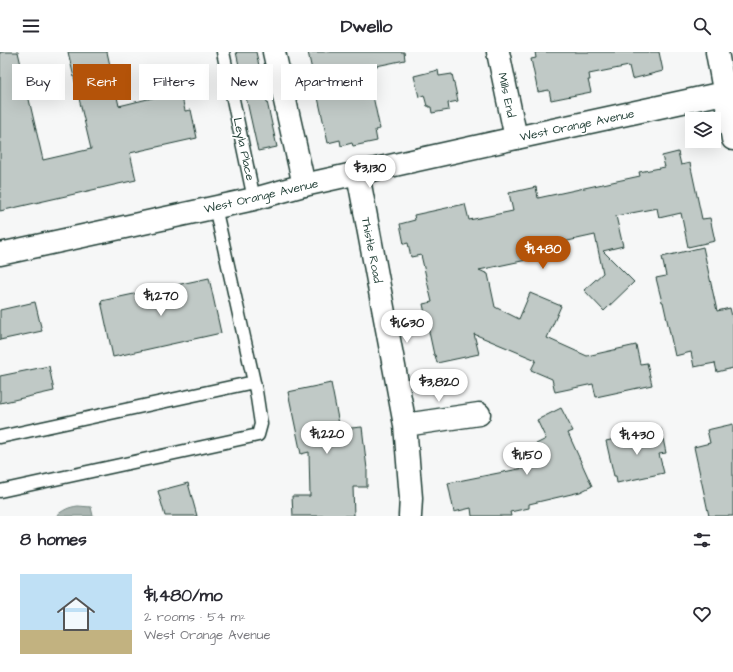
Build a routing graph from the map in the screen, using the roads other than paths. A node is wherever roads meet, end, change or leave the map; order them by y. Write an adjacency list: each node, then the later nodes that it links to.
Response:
1 (223, 52): 10 (lane, Leyla Place)
2 (274, 52): 9 (street)
3 (498, 52): 6 (street, Mills End)
4 (717, 52): 5 (street)
5 (729, 92): 6 (street, West Orange Avenue); 7 (street)
6 (516, 138): 8 (street, West Orange Avenue)
7 (733, 139)
8 (358, 174): 9 (street, West Orange Avenue); 15 (street, Thistle Road)
9 (304, 186): 10 (street, West Orange Avenue)
10 (254, 198): 11 (street, West Orange Avenue)
11 (215, 207): 12 (street, West Orange Avenue); 13 (lane)
12 (0, 254)
13 (254, 382): 16 (lane); 17 (lane)
14 (479, 414): 15 (street)
15 (405, 425): 18 (street, Thistle Road)
16 (0, 437)
17 (0, 491)
18 (410, 516)

